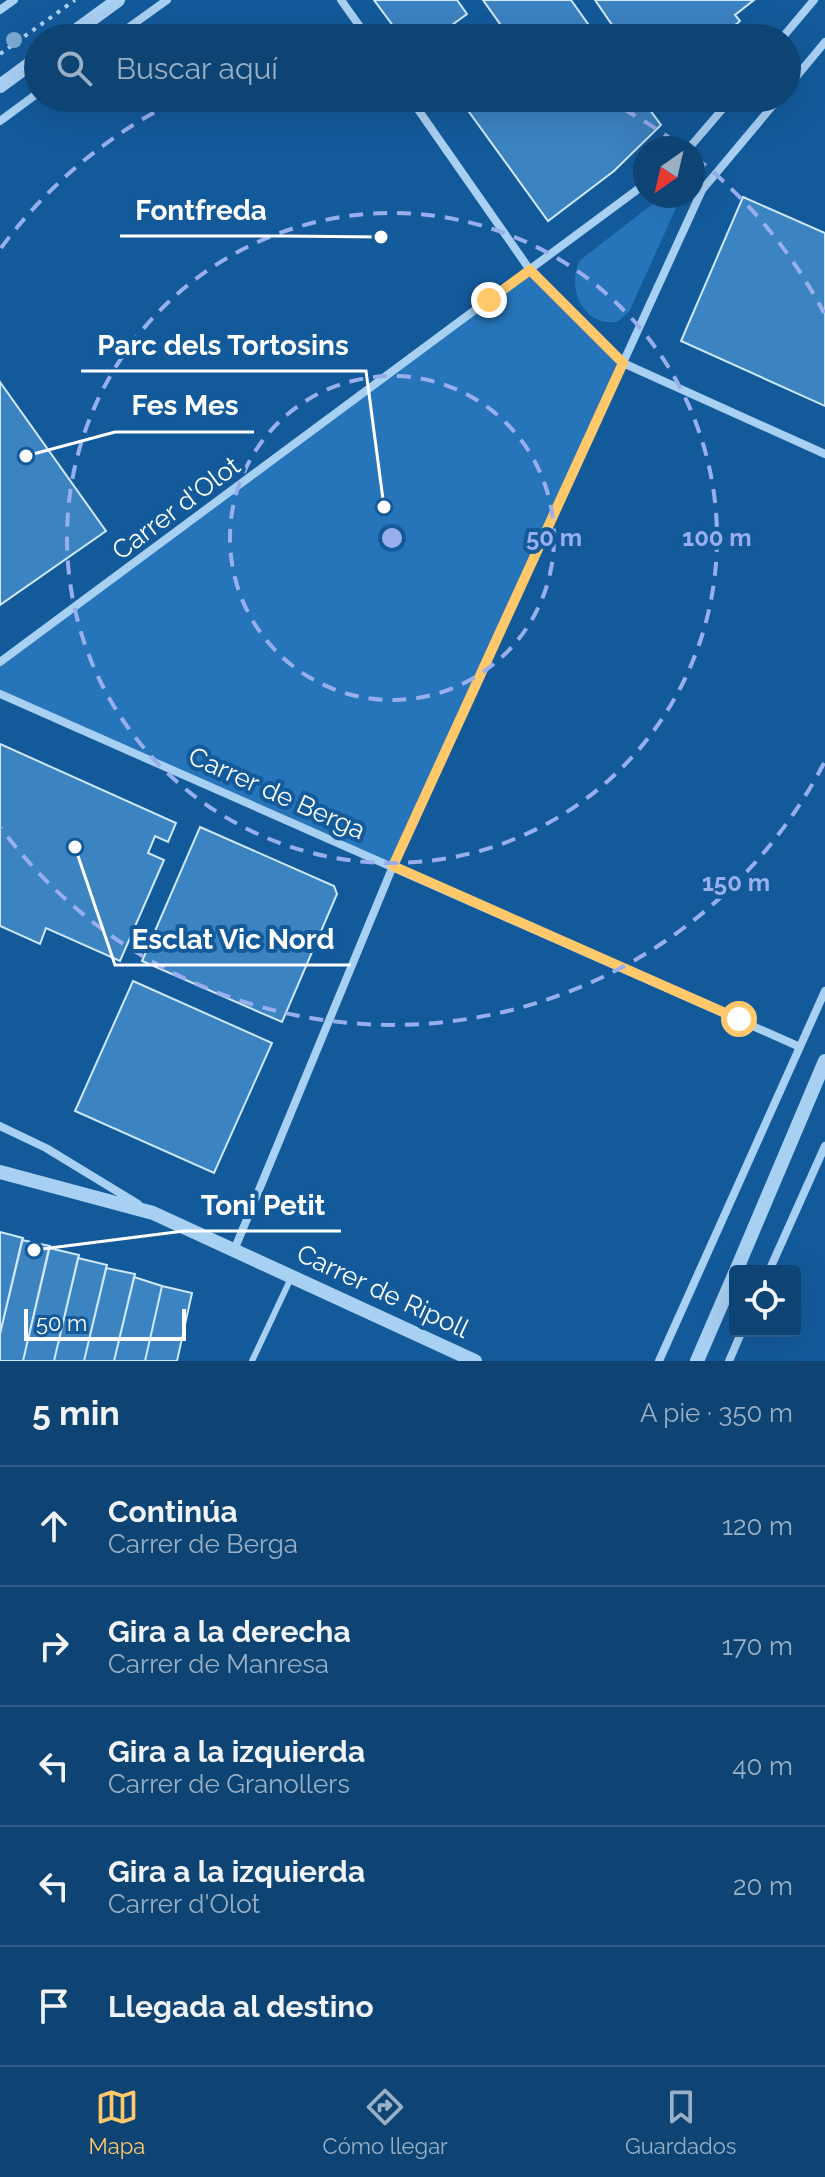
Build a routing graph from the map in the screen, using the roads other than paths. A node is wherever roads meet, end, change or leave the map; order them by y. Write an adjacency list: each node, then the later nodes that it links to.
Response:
1 (14, 0): 6 (street)
2 (118, 0): 7 (street)
3 (167, 0): 8 (street)
4 (341, 0): 9 (street)
5 (814, 0): 10 (street)
6 (0, 10)
7 (85, 24)
8 (134, 24)
9 (358, 24)
10 (794, 24)
11 (825, 42): 13 (street)
12 (24, 68): 14 (street)
13 (801, 71)
14 (0, 86)
15 (24, 103): 19 (street)
16 (420, 112): 22 (street)
17 (720, 112): 20 (street)
18 (767, 112): 23 (street)
19 (0, 121)
20 (699, 136)
21 (633, 193): 22 (street, Carrer d'Olot)
22 (530, 270): 23 (street); 25 (street, Carrer d'Olot)
23 (623, 363): 24 (street); 27 (street)
24 (825, 454)
25 (0, 662)
26 (0, 694): 27 (street, Carrer de Berga)
27 (393, 866): 29 (street, Carrer de Berga); 35 (street)
28 (825, 991): 29 (street)
29 (800, 1047): 43 (street)
30 (825, 1061): 36 (street)
31 (0, 1126): 34 (street)
32 (825, 1146): 37 (street)
33 (0, 1172): 34 (street, Carrer de Ripoll)
34 (153, 1213): 35 (street, Carrer de Ripoll)
35 (235, 1248): 38 (street, Carrer de Ripoll)
36 (739, 1265)
37 (772, 1265)
38 (293, 1275): 41 (street, Carrer de Ripoll); 42 (lane)
39 (729, 1288): 44 (street)
40 (739, 1337): 45 (street)
41 (466, 1359)
42 (252, 1361)
43 (659, 1361)
44 (697, 1361)
45 (729, 1361)

